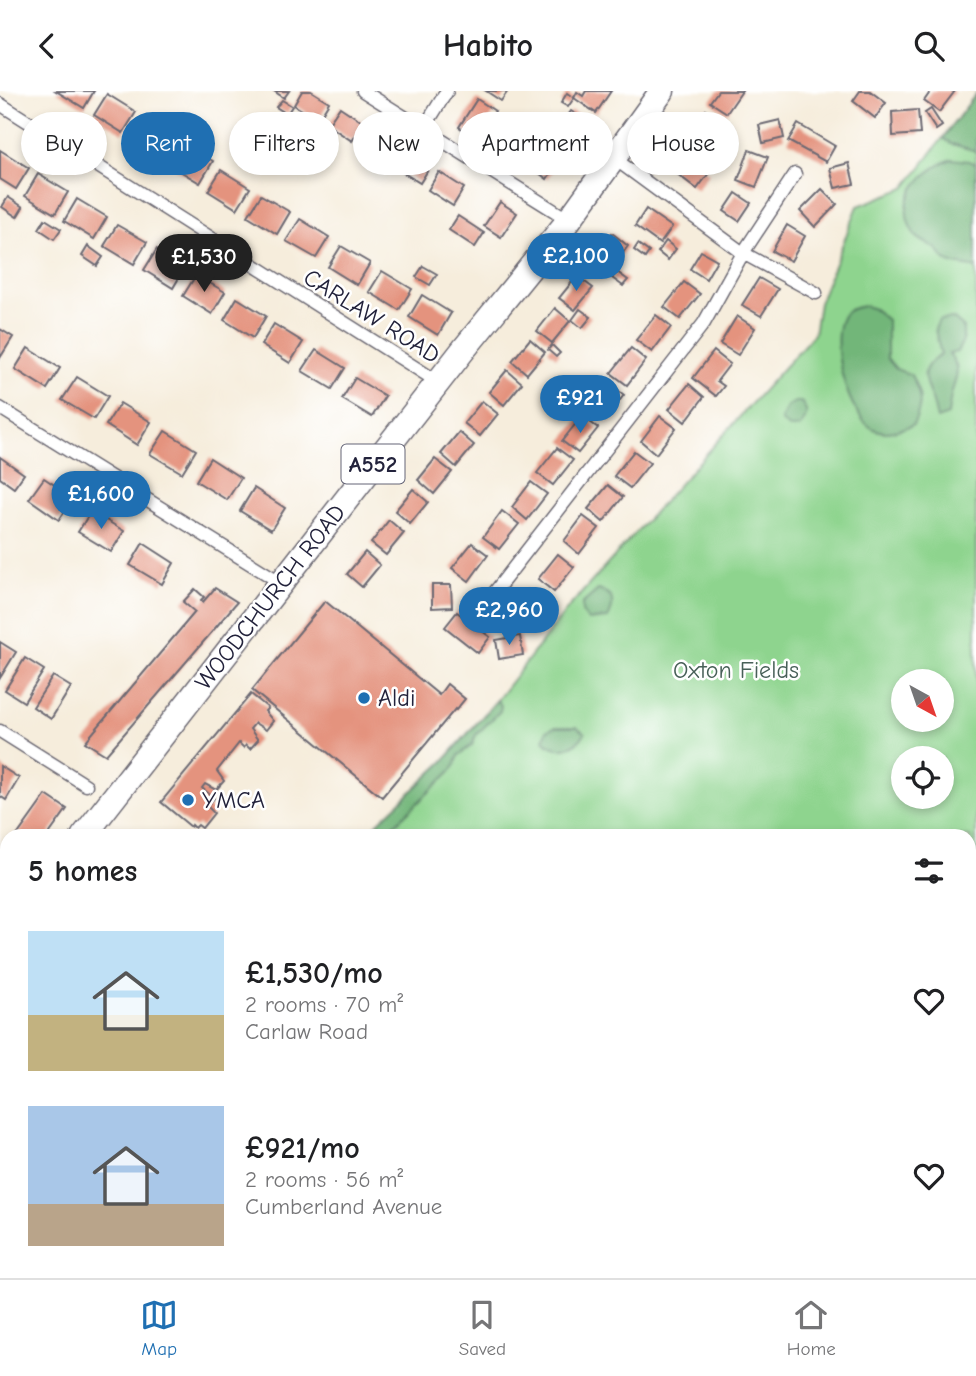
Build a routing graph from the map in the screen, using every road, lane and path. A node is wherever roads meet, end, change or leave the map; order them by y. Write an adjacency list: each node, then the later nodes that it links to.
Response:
1 (363, 91): 5 (street)
2 (447, 91): 6 (street)
3 (662, 91): 8 (highway, WOODCHURCH ROAD / A552)
4 (0, 104): 13 (street, CARLAW ROAD)
5 (398, 112)
6 (434, 112)
7 (444, 141): 10 (street)
8 (615, 159): 10 (highway, WOODCHURCH ROAD / A552); 11 (street)
9 (794, 174): 11 (street)
10 (569, 220): 13 (highway, WOODCHURCH ROAD / A552)
11 (743, 253): 12 (street); 16 (street)
12 (816, 293)
13 (438, 382): 15 (highway, WOODCHURCH ROAD / A552)
14 (0, 408): 15 (street)
15 (282, 584): 19 (highway, WOODCHURCH ROAD / A552)
16 (487, 602)
17 (0, 731): 18 (street)
18 (86, 785)
19 (89, 829)

